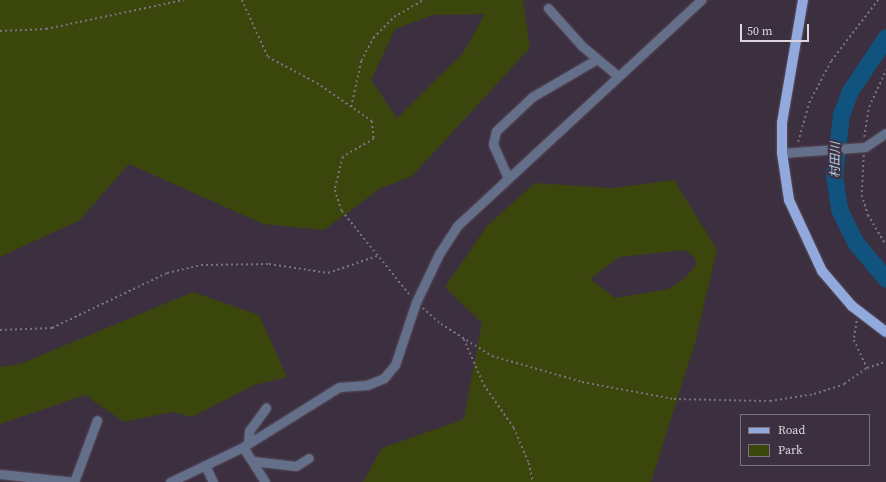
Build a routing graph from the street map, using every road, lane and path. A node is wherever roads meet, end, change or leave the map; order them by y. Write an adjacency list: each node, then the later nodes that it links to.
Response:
1 (184, 0): 8 (path)
2 (242, 0): 12 (path)
3 (423, 0): 12 (path)
4 (701, 0): 11 (street)
5 (802, 0): 16 (main road)
6 (878, 0): 15 (path)
7 (548, 8): 9 (street)
8 (0, 31)
9 (597, 59): 11 (street); 17 (street)
10 (886, 70): 14 (path)
11 (618, 76): 17 (street)
12 (351, 108): 19 (path)
13 (886, 133): 14 (street)
14 (865, 147): 15 (street); 18 (path)
15 (800, 149): 16 (street)
16 (782, 153): 21 (main road)
17 (508, 178): 20 (street)
18 (886, 245)
19 (377, 256): 20 (path); 22 (path)
20 (416, 302): 24 (path); 29 (street)
21 (861, 314): 23 (main road); 26 (path)
22 (0, 330)
23 (886, 332)
24 (463, 338): 26 (path); 38 (path)
25 (886, 362): 26 (path)
26 (867, 368)
27 (266, 408): 29 (street)
28 (97, 420): 34 (street)
29 (245, 445): 31 (street); 32 (street)
30 (309, 458): 31 (street)
31 (253, 461): 37 (street)
32 (205, 465): 35 (street); 36 (street)
33 (0, 474): 34 (street)
34 (75, 482)
35 (170, 482)
36 (213, 482)
37 (264, 482)
38 (533, 482)

